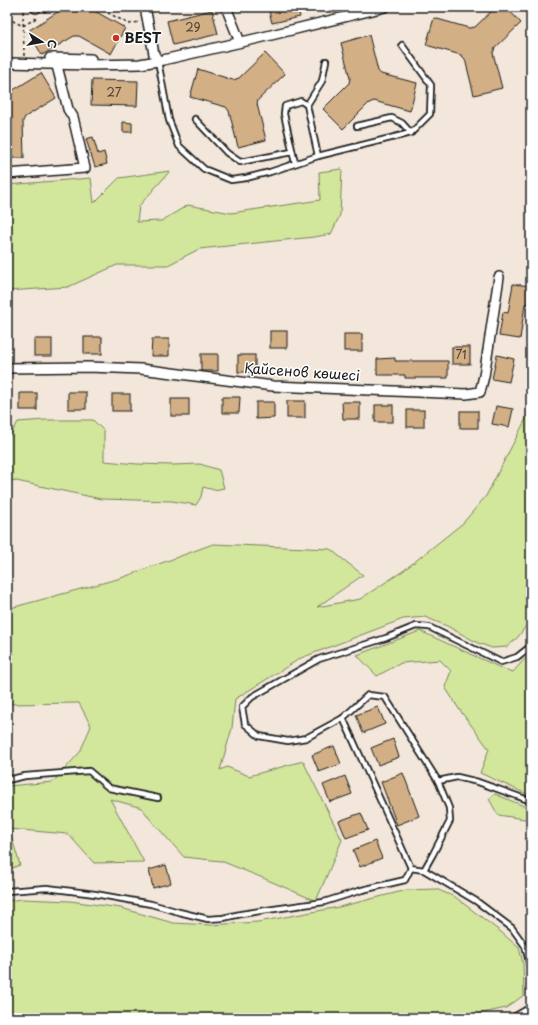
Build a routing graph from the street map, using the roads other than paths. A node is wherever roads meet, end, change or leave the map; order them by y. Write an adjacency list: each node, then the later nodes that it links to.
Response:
1 (144, 7): 7 (street)
2 (226, 7): 4 (street)
3 (385, 7): 4 (street)
4 (240, 42): 7 (street)
5 (402, 45): 14 (lane)
6 (7, 58): 9 (street)
7 (158, 61): 9 (street); 17 (lane)
8 (326, 61): 11 (lane)
9 (56, 62): 10 (street); 18 (street)
10 (7, 63)
11 (308, 105): 15 (lane); 16 (lane)
12 (195, 119): 15 (lane)
13 (357, 126): 14 (lane)
14 (411, 133): 16 (lane)
15 (292, 152): 17 (lane)
16 (318, 156): 17 (lane)
17 (295, 163)
18 (7, 174)
19 (499, 277): 20 (street, Қайсенов көшесі)
20 (7, 368)
21 (531, 646): 22 (lane)
22 (343, 718): 24 (lane); 27 (lane)
23 (7, 780): 25 (lane)
24 (438, 781): 26 (lane); 28 (lane)
25 (158, 798)
26 (531, 801)
27 (411, 868): 28 (lane); 29 (lane)
28 (424, 870): 30 (lane)
29 (7, 891)
30 (531, 970)
31 (531, 1007): 32 (lane)
32 (512, 1018)

